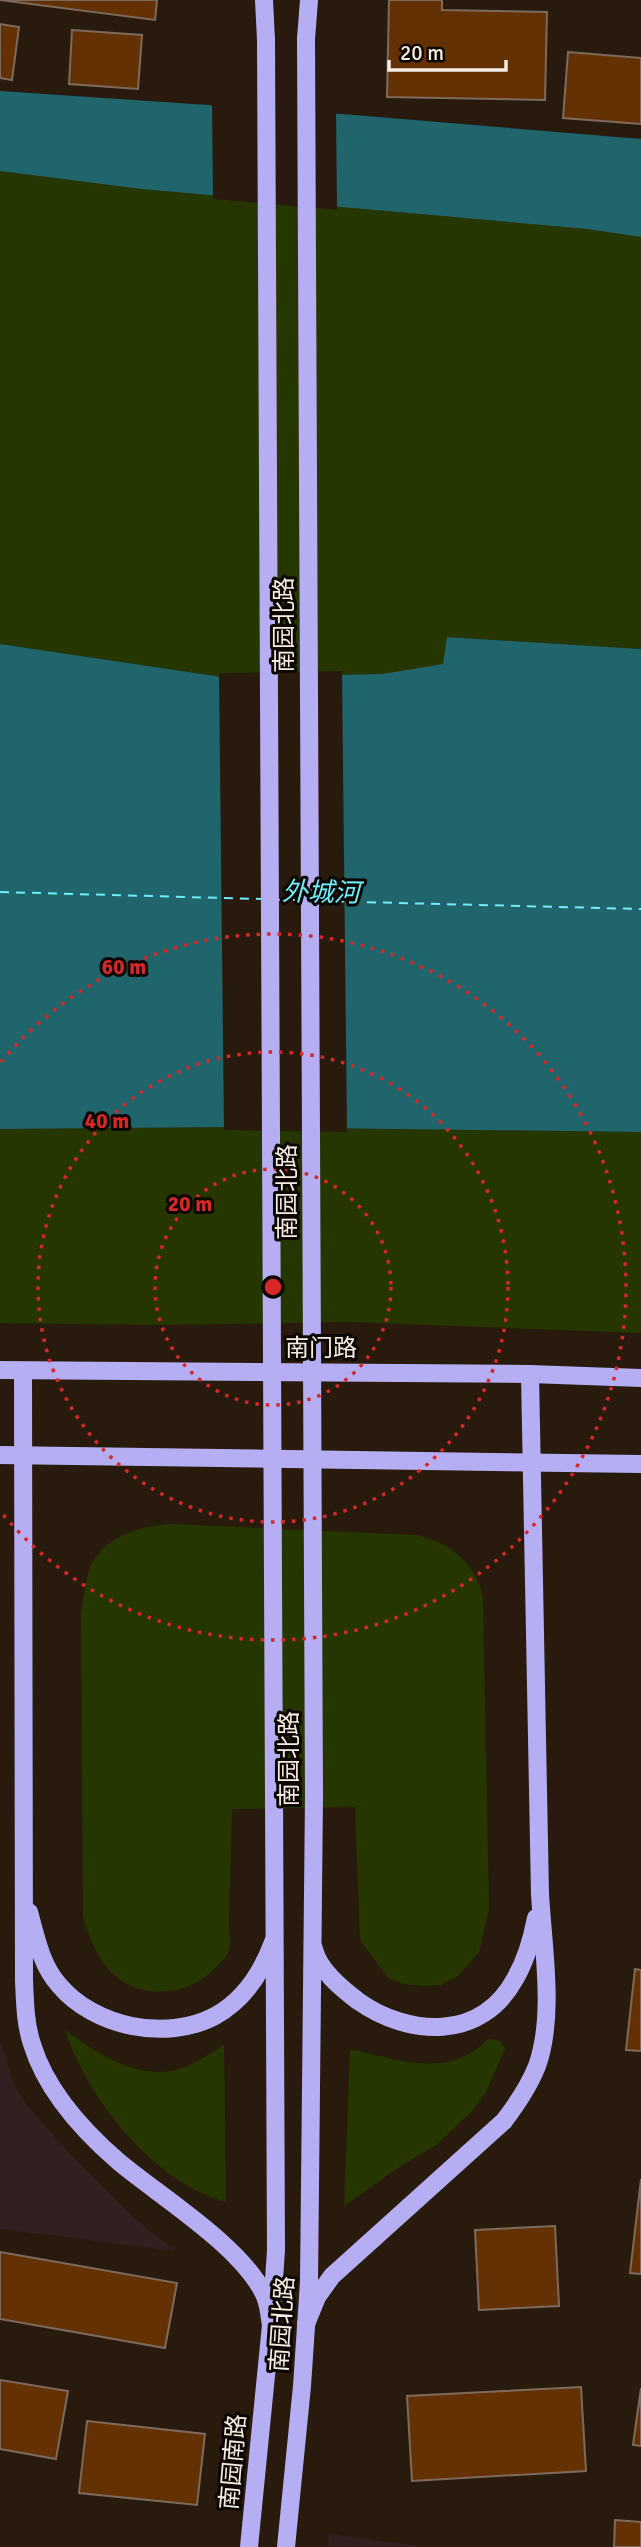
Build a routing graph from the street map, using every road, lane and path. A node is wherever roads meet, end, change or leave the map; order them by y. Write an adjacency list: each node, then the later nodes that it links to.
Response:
1 (264, 0): 13 (main road, 南园北路, bridge)
2 (309, 0): 14 (main road, 南园北路, bridge)
3 (0, 1370): 4 (main road, 南门路)
4 (23, 1371): 5 (main road, 南门路); 8 (main road)
5 (530, 1374): 6 (main road, 南门路); 9 (main road)
6 (641, 1378)
7 (0, 1455): 8 (main road)
8 (22, 1456): 9 (main road); 11 (main road)
9 (532, 1462): 10 (main road); 12 (main road)
10 (641, 1464)
11 (23, 1888): 13 (main road); 16 (main road)
12 (540, 1894): 14 (main road); 15 (main road)
13 (276, 1934): 16 (main road, 南园北路)
14 (311, 1935): 15 (main road, 南园北路)
15 (306, 2323): 19 (main road, 南园北路)
16 (271, 2325): 17 (main road, 南园北路)
17 (265, 2382): 18 (main road, 南园南路)
18 (249, 2547)
19 (286, 2547)

